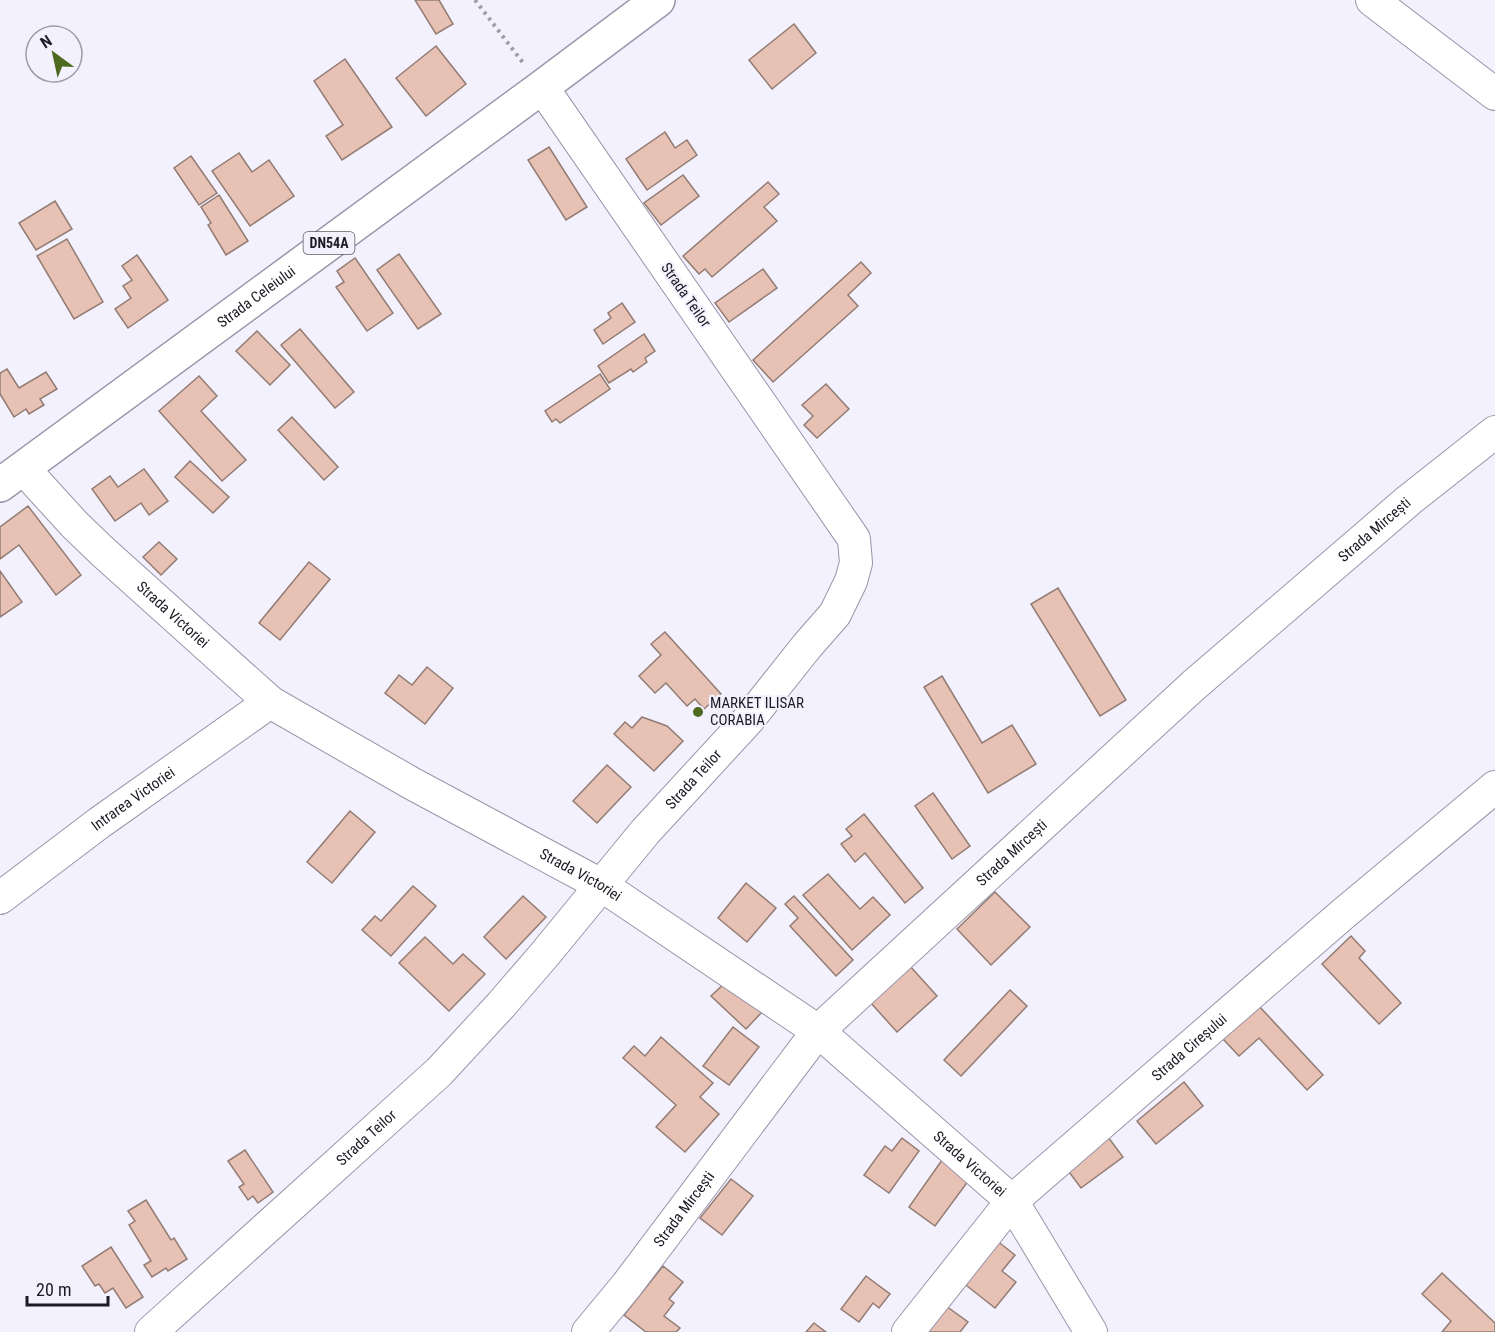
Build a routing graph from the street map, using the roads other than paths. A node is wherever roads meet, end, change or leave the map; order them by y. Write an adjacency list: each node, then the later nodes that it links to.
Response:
1 (658, 0): 3 (main road, Strada Celeiului / DN54A)
2 (1372, 0): 4 (street)
3 (542, 87): 6 (main road, Strada Celeiului / DN54A); 9 (street, Strada Teilor)
4 (1495, 94)
5 (1495, 432): 11 (street, Strada Mircești)
6 (12, 476): 7 (street, Strada Victoriei)
7 (270, 702): 9 (street, Strada Victoriei); 10 (street, Intrarea Victoriei)
8 (1495, 787): 12 (street, Strada Cireșului)
9 (601, 885): 11 (street, Strada Victoriei); 13 (street, Strada Teilor)
10 (0, 898)
11 (818, 1031): 12 (street, Strada Victoriei); 14 (street, Strada Mircești)
12 (1012, 1201): 15 (street, Strada Cireșului); 16 (street, Strada Victoriei)
13 (151, 1332)
14 (588, 1332)
15 (908, 1332)
16 (1091, 1332)

